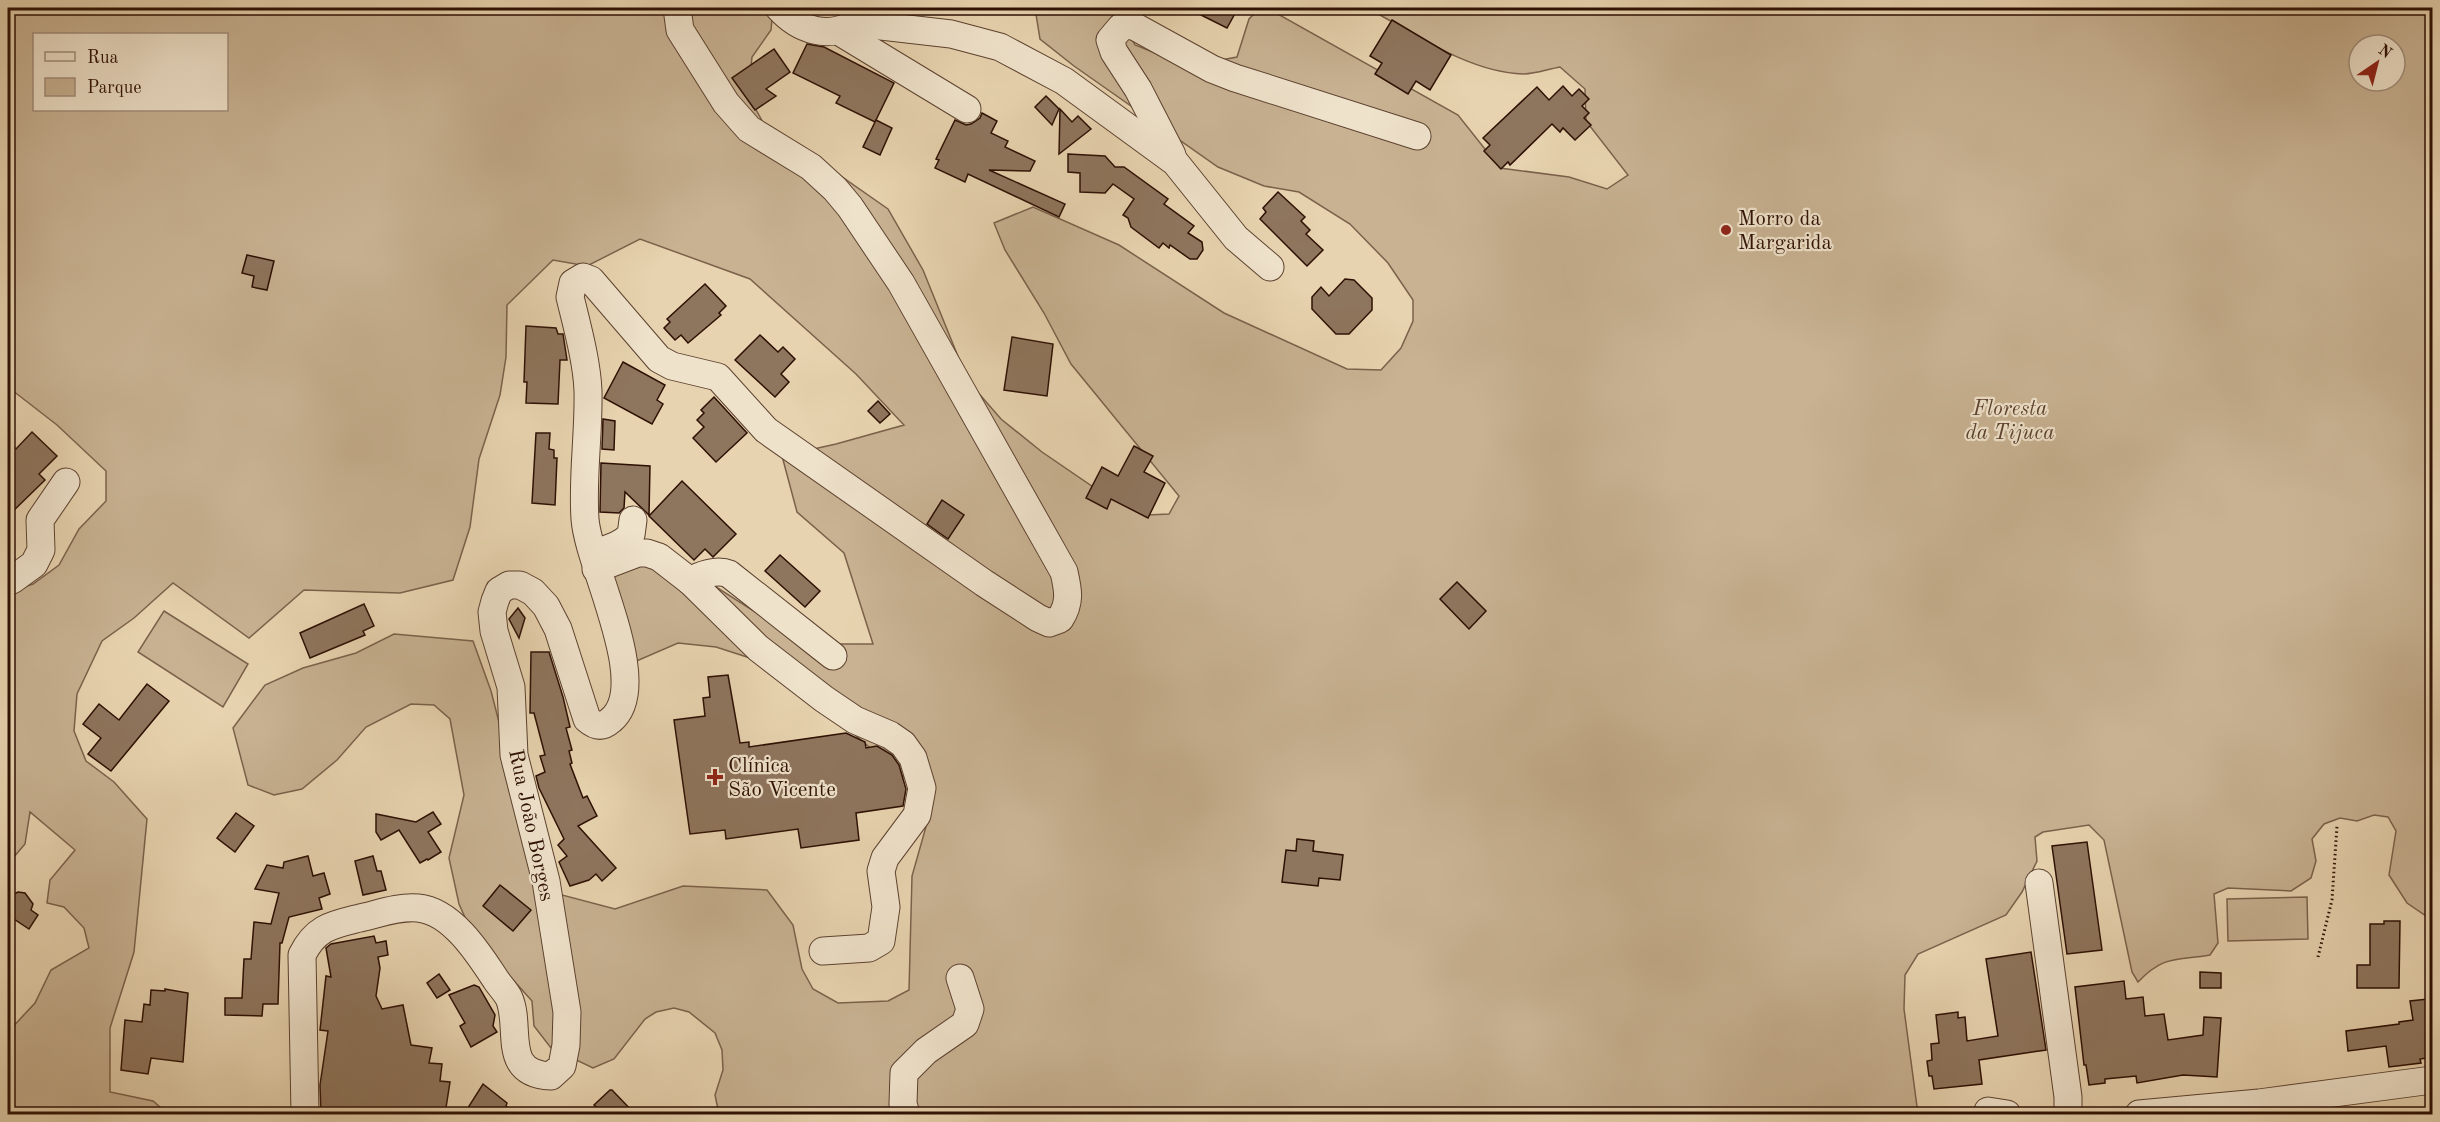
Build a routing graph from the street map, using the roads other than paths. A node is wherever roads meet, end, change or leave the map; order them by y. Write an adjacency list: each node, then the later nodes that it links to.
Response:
1 (677, 8): 10 (street, Rua João Borges)
2 (779, 8): 3 (street)
3 (850, 21): 4 (street); 6 (street)
4 (967, 109)
5 (1418, 136): 6 (street)
6 (1175, 162): 7 (street)
7 (1270, 267)
8 (66, 482): 11 (street)
9 (633, 520): 10 (street)
10 (594, 560): 12 (street); 19 (street, Rua João Borges)
11 (8, 580)
12 (690, 581): 13 (street); 15 (street)
13 (833, 656)
14 (2038, 883): 21 (street)
15 (823, 951)
16 (960, 978): 20 (street)
17 (2433, 1080): 18 (street)
18 (2251, 1109): 22 (street)
19 (305, 1114)
20 (906, 1114)
21 (2068, 1114)
22 (2139, 1114)

